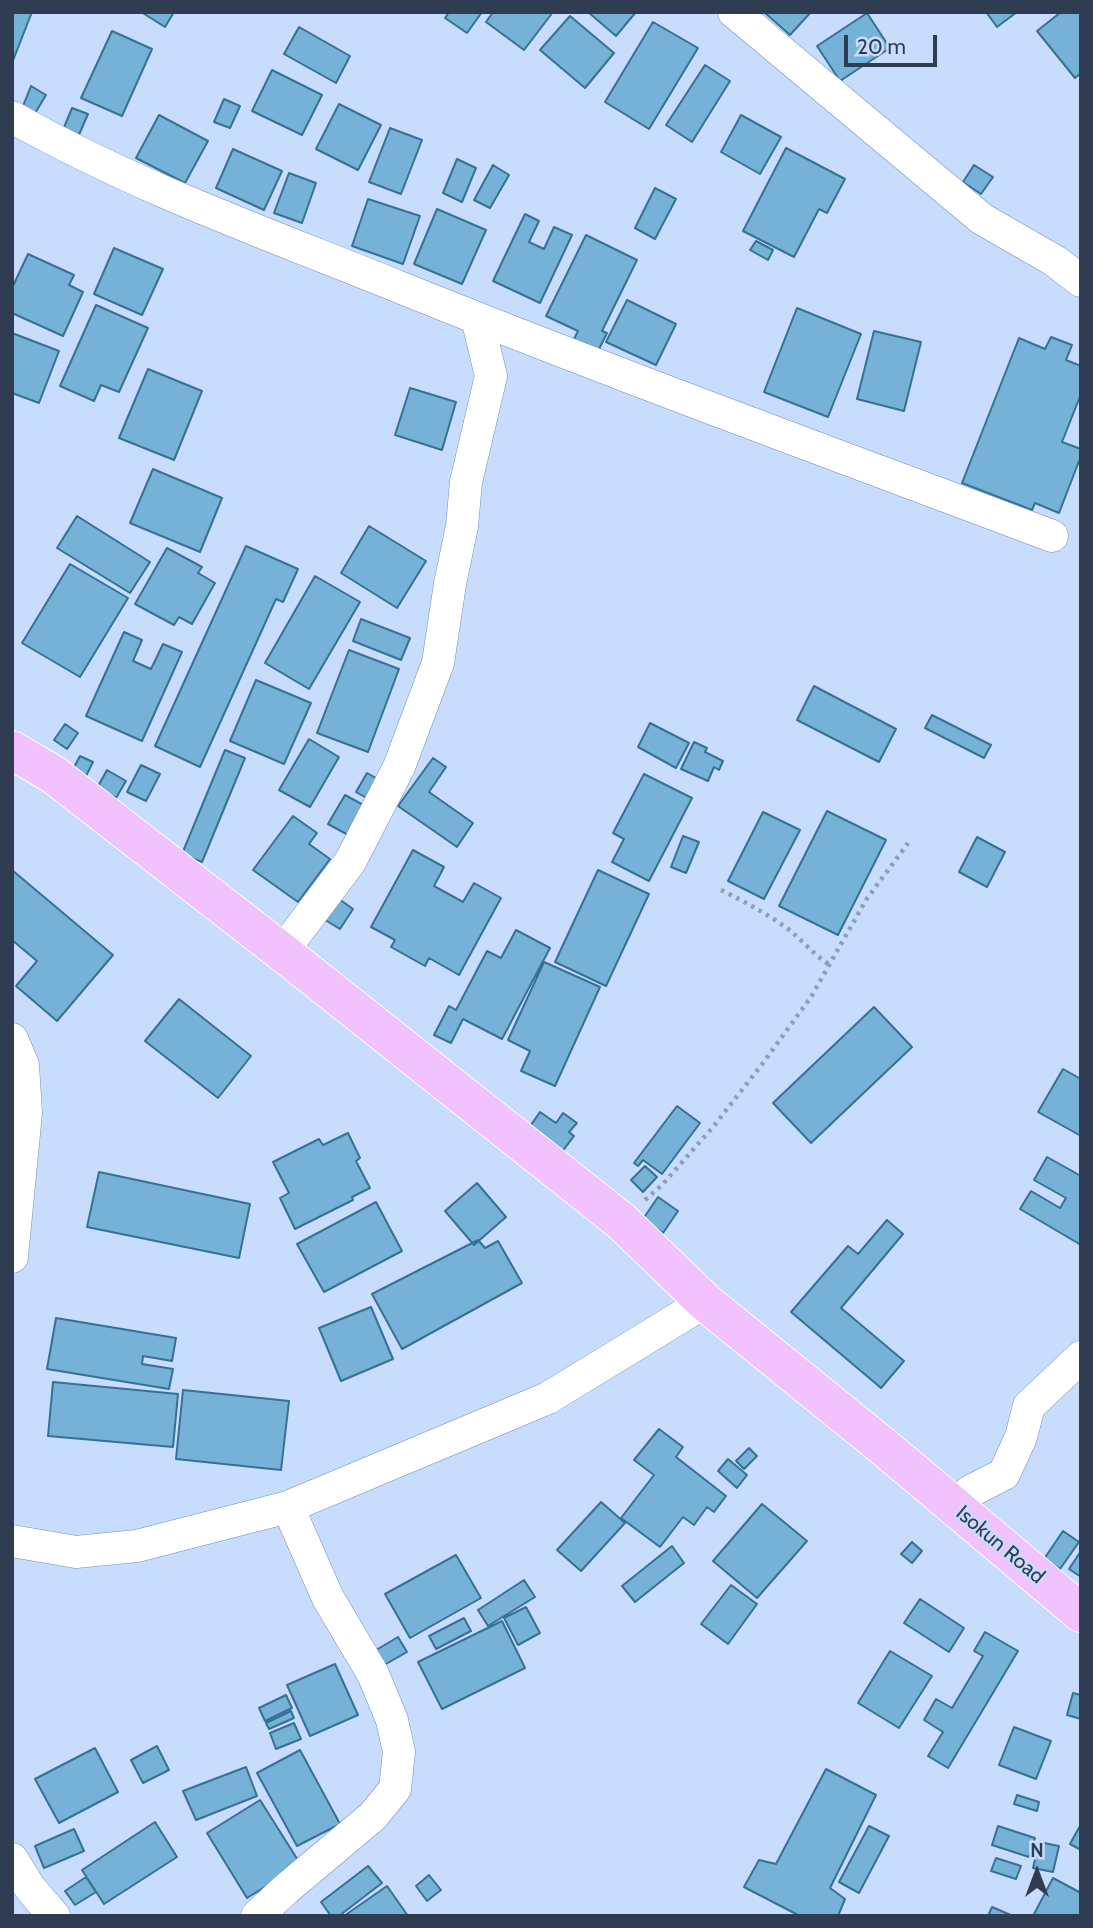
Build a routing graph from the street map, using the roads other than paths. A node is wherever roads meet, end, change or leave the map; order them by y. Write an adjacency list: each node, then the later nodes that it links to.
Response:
1 (734, 12): 3 (street)
2 (12, 117): 4 (street)
3 (1081, 281)
4 (477, 318): 5 (street); 6 (street)
5 (527, 339): 6 (street); 7 (street)
6 (491, 376): 9 (street)
7 (1052, 536)
8 (12, 750): 9 (main road, Isokun Road)
9 (282, 952): 13 (main road, Isokun Road)
10 (12, 1039): 11 (street)
11 (16, 1172): 12 (street)
12 (12, 1258)
13 (705, 1302): 15 (street); 16 (main road, Isokun Road)
14 (1081, 1357): 16 (street)
15 (288, 1507): 17 (street); 21 (street)
16 (959, 1510): 18 (main road, Isokun Road)
17 (12, 1541)
18 (1081, 1613)
19 (12, 1859): 20 (street)
20 (54, 1916)
21 (257, 1916)

